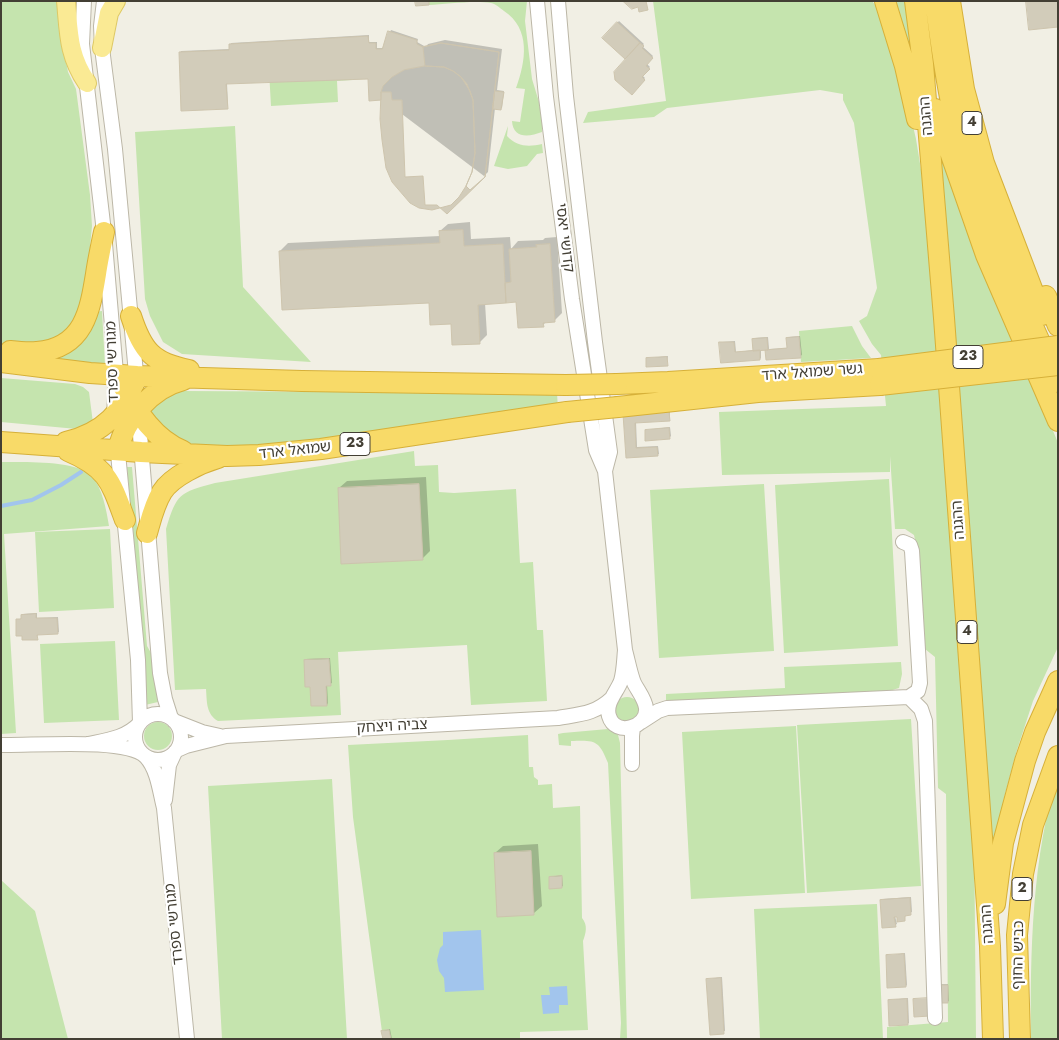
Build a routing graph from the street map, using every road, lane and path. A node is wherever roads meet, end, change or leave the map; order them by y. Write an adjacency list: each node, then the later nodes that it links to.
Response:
1 (66, 1): 13 (main road)
2 (84, 1): 13 (street, מגורשי ספרד)
3 (104, 1): 11 (street, מגורשי ספרד)
4 (116, 1): 11 (main road)
5 (538, 1): 41 (street, קדושי יאסי)
6 (558, 1): 41 (street, קדושי יאסי)
7 (885, 1): 14 (highway)
8 (915, 1): 12 (highway, ההגנה / 4)
9 (935, 1): 30 (highway)
10 (950, 1): 16 (highway, 4)
11 (102, 48): 18 (street, מגורשי ספרד)
12 (923, 64): 14 (highway, ההגנה / 4); 34 (highway)
13 (87, 82): 15 (street, מגורשי ספרד)
14 (934, 192): 64 (highway, ההגנה / 4)
15 (104, 232): 21 (highway); 25 (street, מגורשי ספרד)
16 (1013, 241): 17 (highway); 22 (highway, 4)
17 (1052, 304): 19 (highway)
18 (131, 316): 26 (street, מגורשי ספרד); 29 (highway)
19 (1058, 326)
20 (1058, 346): 28 (highway, גשר שמואל ארד / 23, bridge)
21 (1, 351)
22 (1058, 354)
23 (1, 362): 25 (highway, 23)
24 (1058, 365): 28 (highway, גשר שמואל ארד / 23, bridge)
25 (116, 374): 26 (highway, 23); 31 (highway); 33 (street, מגורשי ספרד)
26 (137, 376): 27 (highway, 23); 31 (highway)
27 (191, 377): 29 (highway, 23); 31 (highway)
28 (879, 377): 29 (highway, גשר שמואל ארד / 23, bridge); 32 (highway, גשר שמואל ארד / 23, bridge)
29 (245, 378)
30 (1058, 382)
31 (133, 403): 33 (highway); 37 (highway); 38 (street, מגורשי ספרד); 39 (highway)
32 (567, 412): 40 (highway, שמואל ארד / 23)
33 (114, 415): 36 (highway); 37 (street, מגורשי ספרד)
34 (1058, 421)
35 (1, 442): 36 (highway, 23)
36 (52, 445): 37 (highway, 23); 42 (highway)
37 (118, 450): 38 (highway, 23); 42 (street, מגורשי ספרד)
38 (141, 452): 39 (highway, שמואל ארד / 23); 43 (street, מגורשי ספרד)
39 (188, 454): 40 (highway, שמואל ארד / 23)
40 (227, 456): 43 (highway)
41 (605, 472): 45 (street, קדושי יאסי)
42 (125, 520): 53 (street, מגורשי ספרד)
43 (147, 533): 52 (street, מגורשי ספרד)
44 (903, 542): 49 (street)
45 (625, 650): 47 (street, קדושי יאסי); 48 (street, קדושי יאסי)
46 (1058, 681): 64 (highway, כביש החוף / 2)
47 (640, 696): 48 (street); 50 (street); 54 (street)
48 (613, 697): 51 (street, צביה ויצחק); 55 (street)
49 (909, 697): 50 (street); 65 (street)
50 (667, 708): 54 (street)
51 (558, 718): 55 (street, צביה ויצחק); 56 (street, צביה ויצחק)
52 (173, 719): 53 (street); 56 (street, צביה ויצחק); 59 (street)
53 (140, 723): 57 (street); 60 (street)
54 (637, 725): 55 (street); 62 (street)
55 (618, 726)
56 (226, 736): 59 (street, צביה ויצחק)
57 (88, 744): 58 (street); 60 (street)
58 (1, 745)
59 (176, 751): 60 (street); 63 (street, מגורשי ספרד)
60 (146, 756): 63 (street, מגורשי ספרד)
61 (1058, 756): 66 (highway, כביש החוף / 2)
62 (632, 764)
63 (164, 808): 67 (street, מגורשי ספרד)
64 (990, 946): 68 (highway, ההגנה / 4)
65 (935, 1018)
66 (1020, 1035)
67 (187, 1039)
68 (993, 1039)

